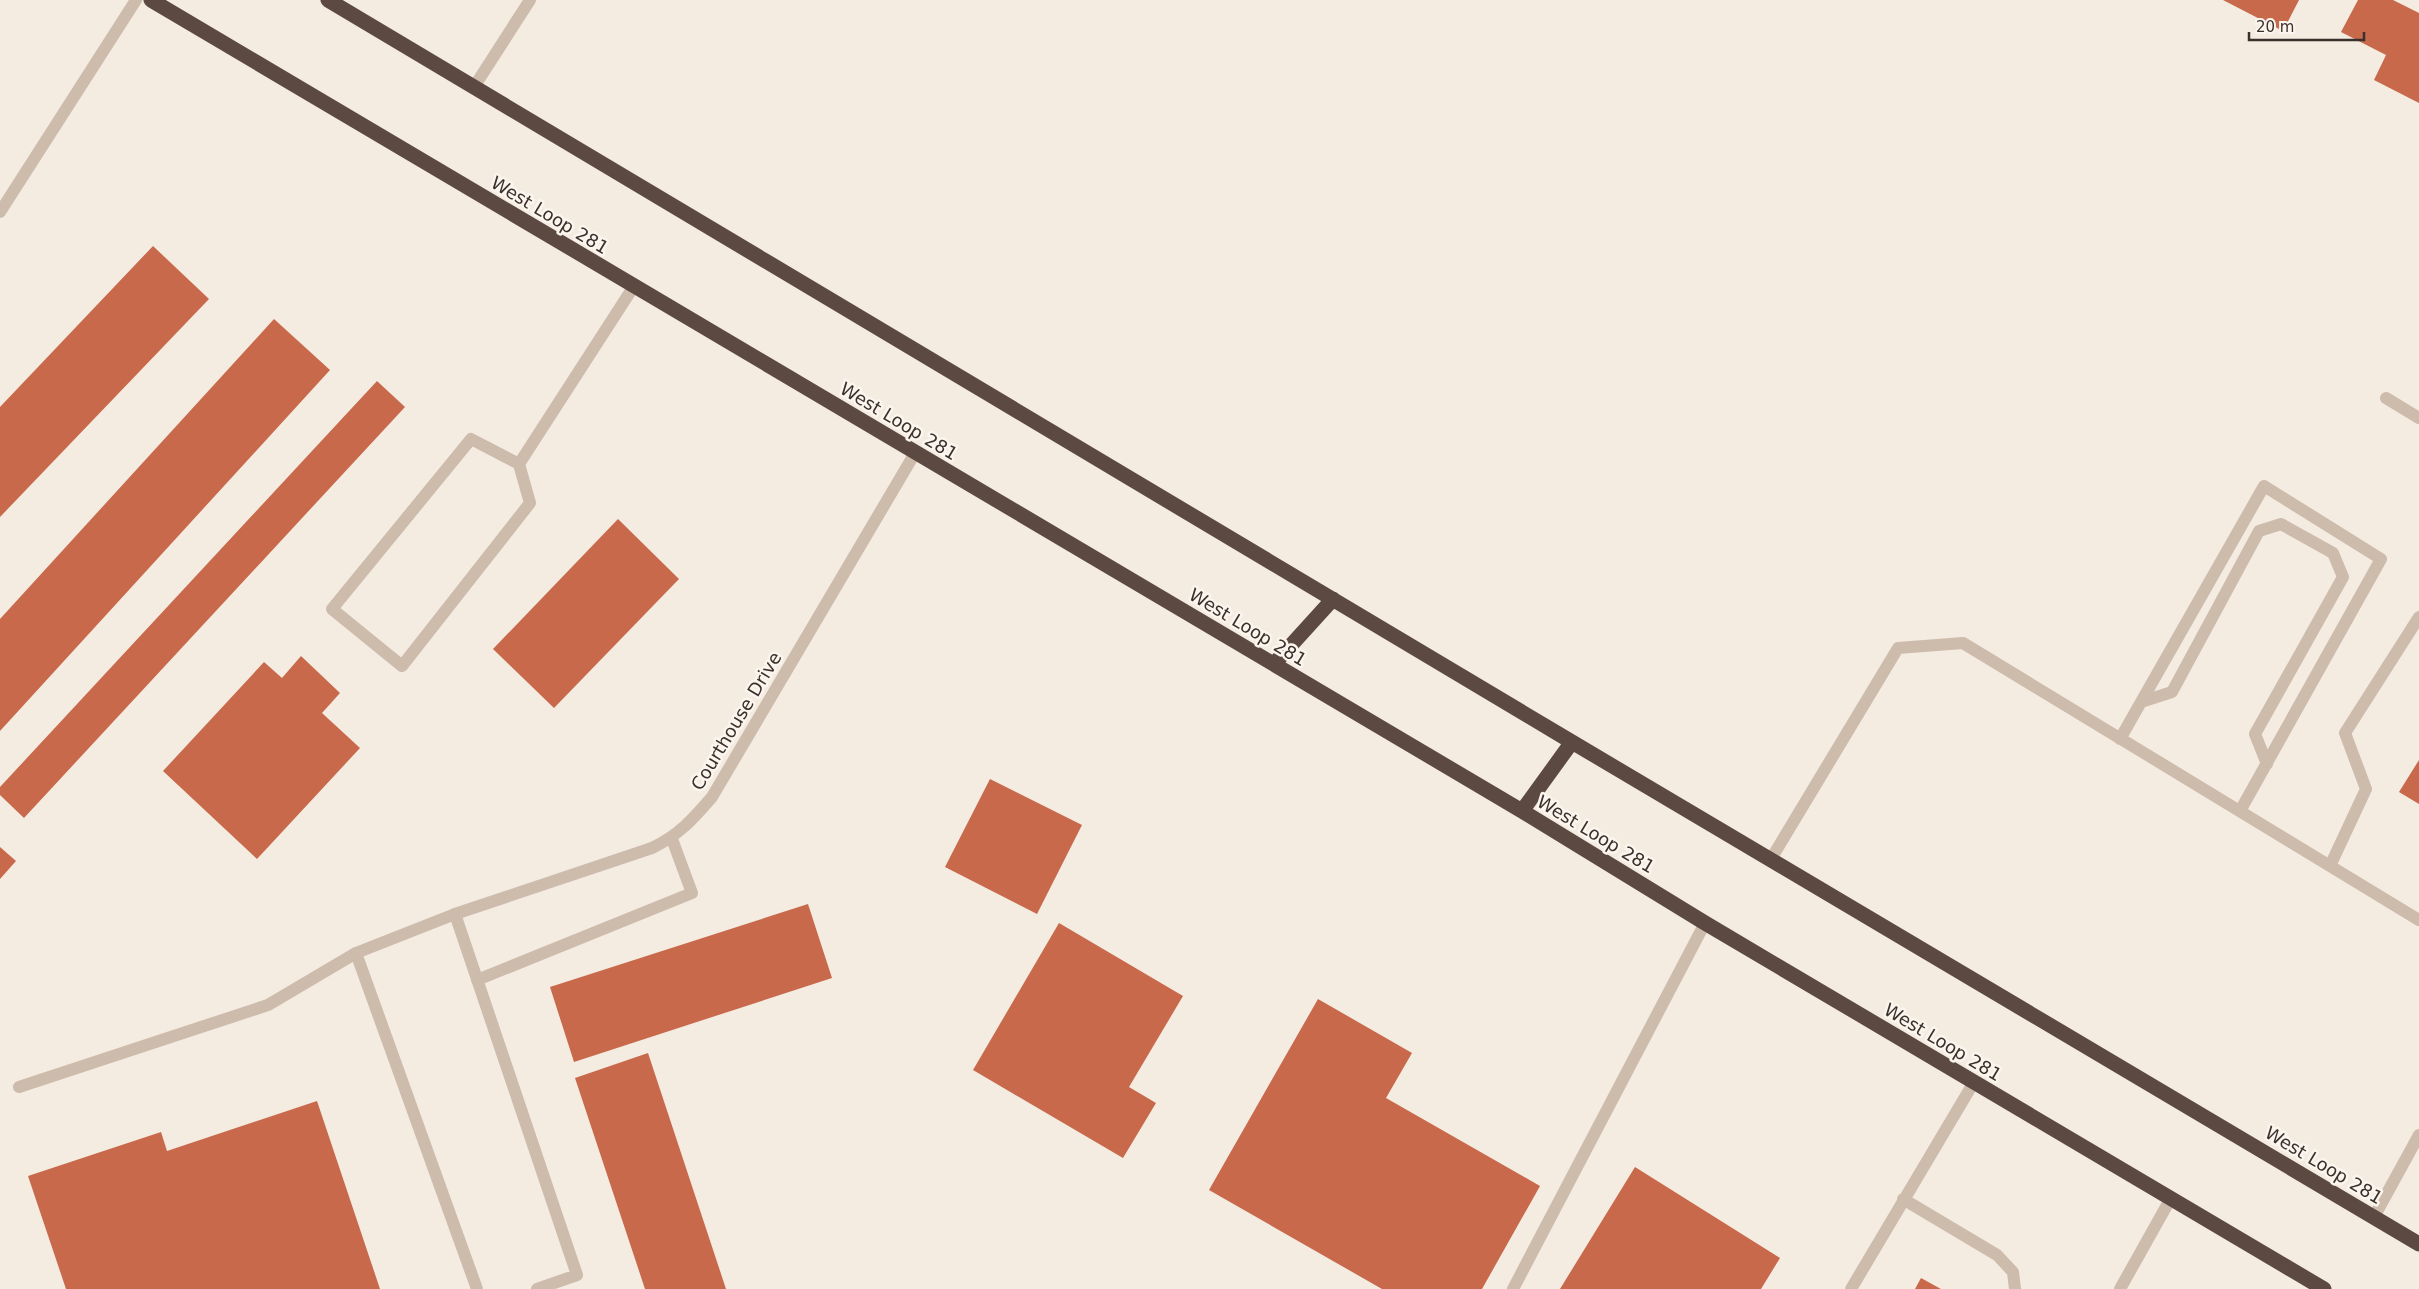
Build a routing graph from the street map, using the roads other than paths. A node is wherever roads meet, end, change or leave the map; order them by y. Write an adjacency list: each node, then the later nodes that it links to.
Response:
1 (136, 0): 6 (street)
2 (151, 0): 7 (highway, West Loop 281)
3 (328, 0): 5 (highway, West Loop 281)
4 (530, 0): 5 (street)
5 (474, 87): 12 (highway, West Loop 281)
6 (0, 212)
7 (634, 286): 10 (highway, West Loop 281); 11 (street)
8 (2386, 398): 9 (street)
9 (2419, 418)
10 (915, 452): 14 (highway, West Loop 281); 21 (street, Courthouse Drive)
11 (519, 464): 11 (street)
12 (1332, 599): 14 (highway); 17 (highway, West Loop 281)
13 (2419, 617): 23 (street)
14 (1274, 664): 19 (highway, West Loop 281)
15 (2141, 702): 16 (street); 18 (street); 18 (street)
16 (2120, 738): 20 (street); 22 (street)
17 (1572, 742): 19 (highway); 22 (highway, West Loop 281)
18 (2266, 764): 20 (street)
19 (1522, 811): 26 (highway, West Loop 281)
20 (2240, 811): 23 (street)
21 (672, 839): 24 (street, Courthouse Drive); 28 (street)
22 (1771, 859): 34 (highway, West Loop 281)
23 (2330, 866): 25 (street)
24 (455, 914): 27 (street, Courthouse Drive); 28 (street)
25 (2419, 920)
26 (1705, 923): 29 (highway, West Loop 281); 38 (street)
27 (356, 953): 30 (street, Courthouse Drive); 36 (street)
28 (477, 980): 37 (street)
29 (1974, 1082): 32 (highway, West Loop 281); 33 (street)
30 (20, 1087)
31 (2419, 1135): 34 (street)
32 (2171, 1198): 41 (street); 42 (highway, West Loop 281)
33 (1903, 1199): 39 (street); 40 (street)
34 (2374, 1217): 35 (highway, West Loop 281)
35 (2419, 1244)
36 (477, 1289)
37 (537, 1289)
38 (1513, 1289)
39 (1851, 1289)
40 (2016, 1289)
41 (2120, 1289)
42 (2324, 1289)

